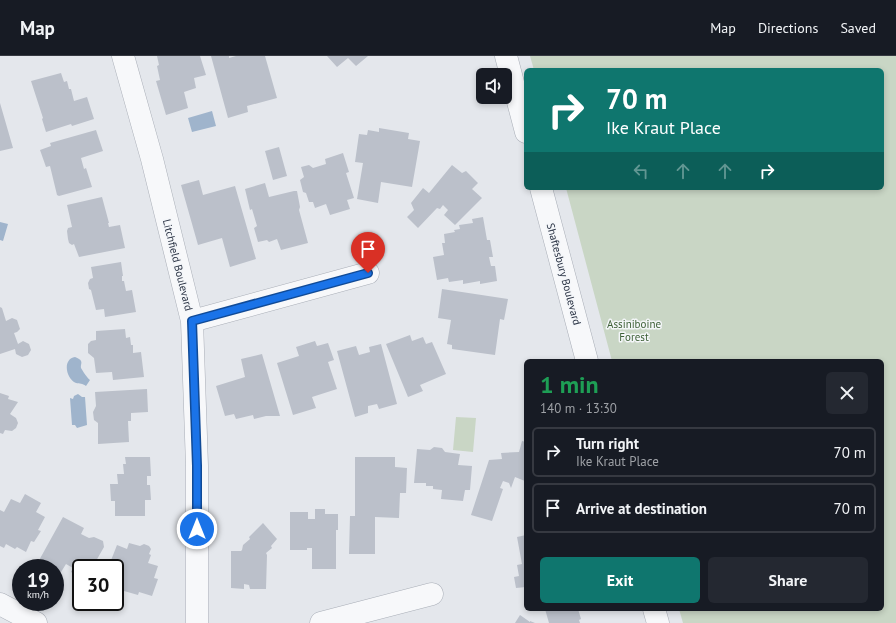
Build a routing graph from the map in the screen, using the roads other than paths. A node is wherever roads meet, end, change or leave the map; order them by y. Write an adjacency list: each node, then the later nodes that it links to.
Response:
1 (123, 56): 6 (street, Litchfield Boulevard)
2 (506, 56): 3 (street)
3 (524, 124)
4 (542, 190): 7 (street, Shaftesbury Boulevard)
5 (368, 273): 6 (street)
6 (192, 321): 12 (street, Litchfield Boulevard)
7 (587, 359)
8 (432, 594): 13 (street)
9 (655, 611): 14 (street)
10 (7, 613): 11 (street)
11 (36, 623)
12 (197, 623)
13 (321, 623)
14 (658, 623)

